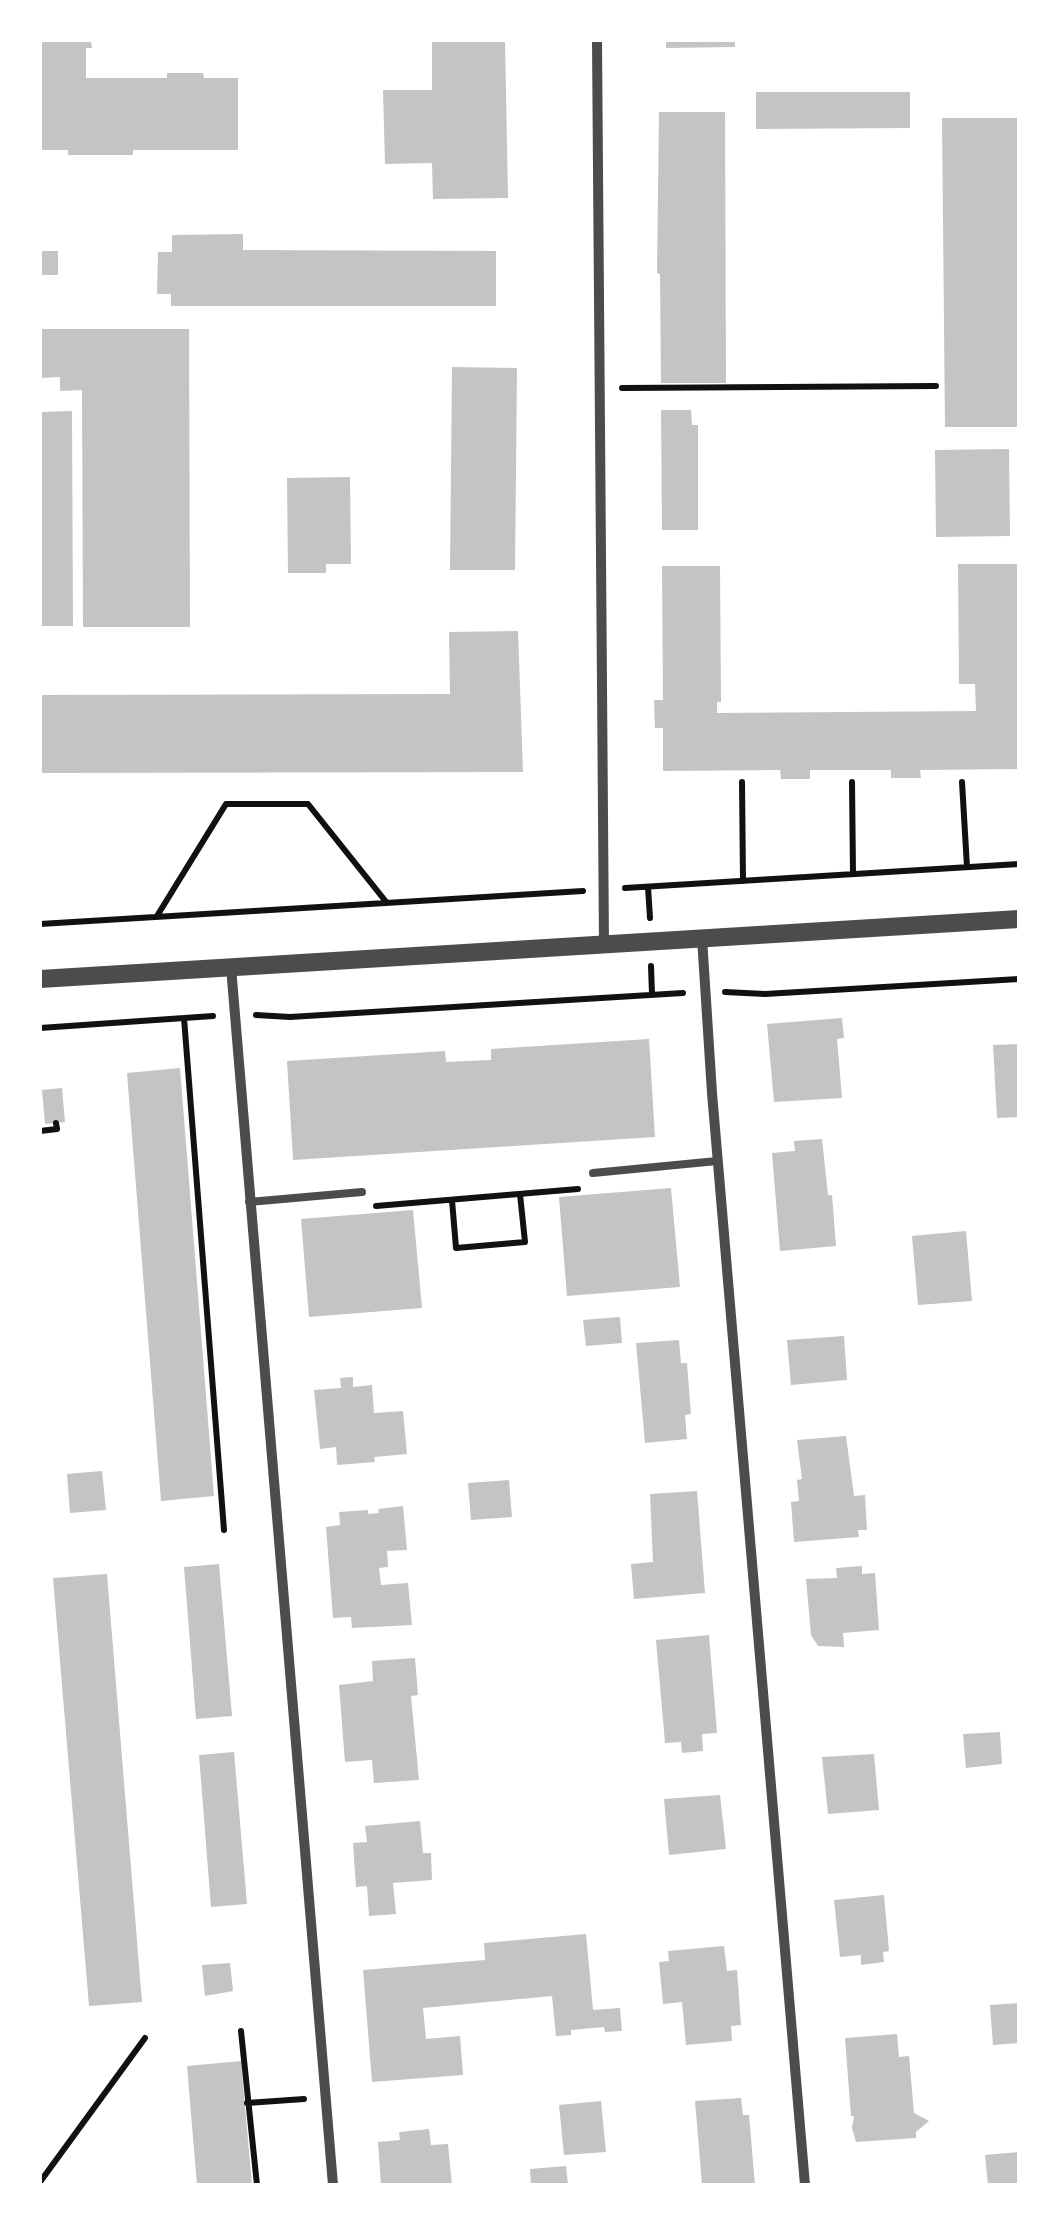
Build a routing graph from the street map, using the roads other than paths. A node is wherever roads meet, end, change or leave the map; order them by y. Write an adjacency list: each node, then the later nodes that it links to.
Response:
1 (597, 40): 4 (street)
2 (1019, 920): 3 (street)
3 (702, 938): 4 (street); 7 (street)
4 (604, 944): 5 (street)
5 (231, 968): 6 (street); 10 (street)
6 (40, 979)
7 (717, 1161): 8 (lane); 12 (street)
8 (592, 1173)
9 (362, 1192): 10 (lane)
10 (249, 1202): 11 (street)
11 (333, 2185)
12 (805, 2185)

